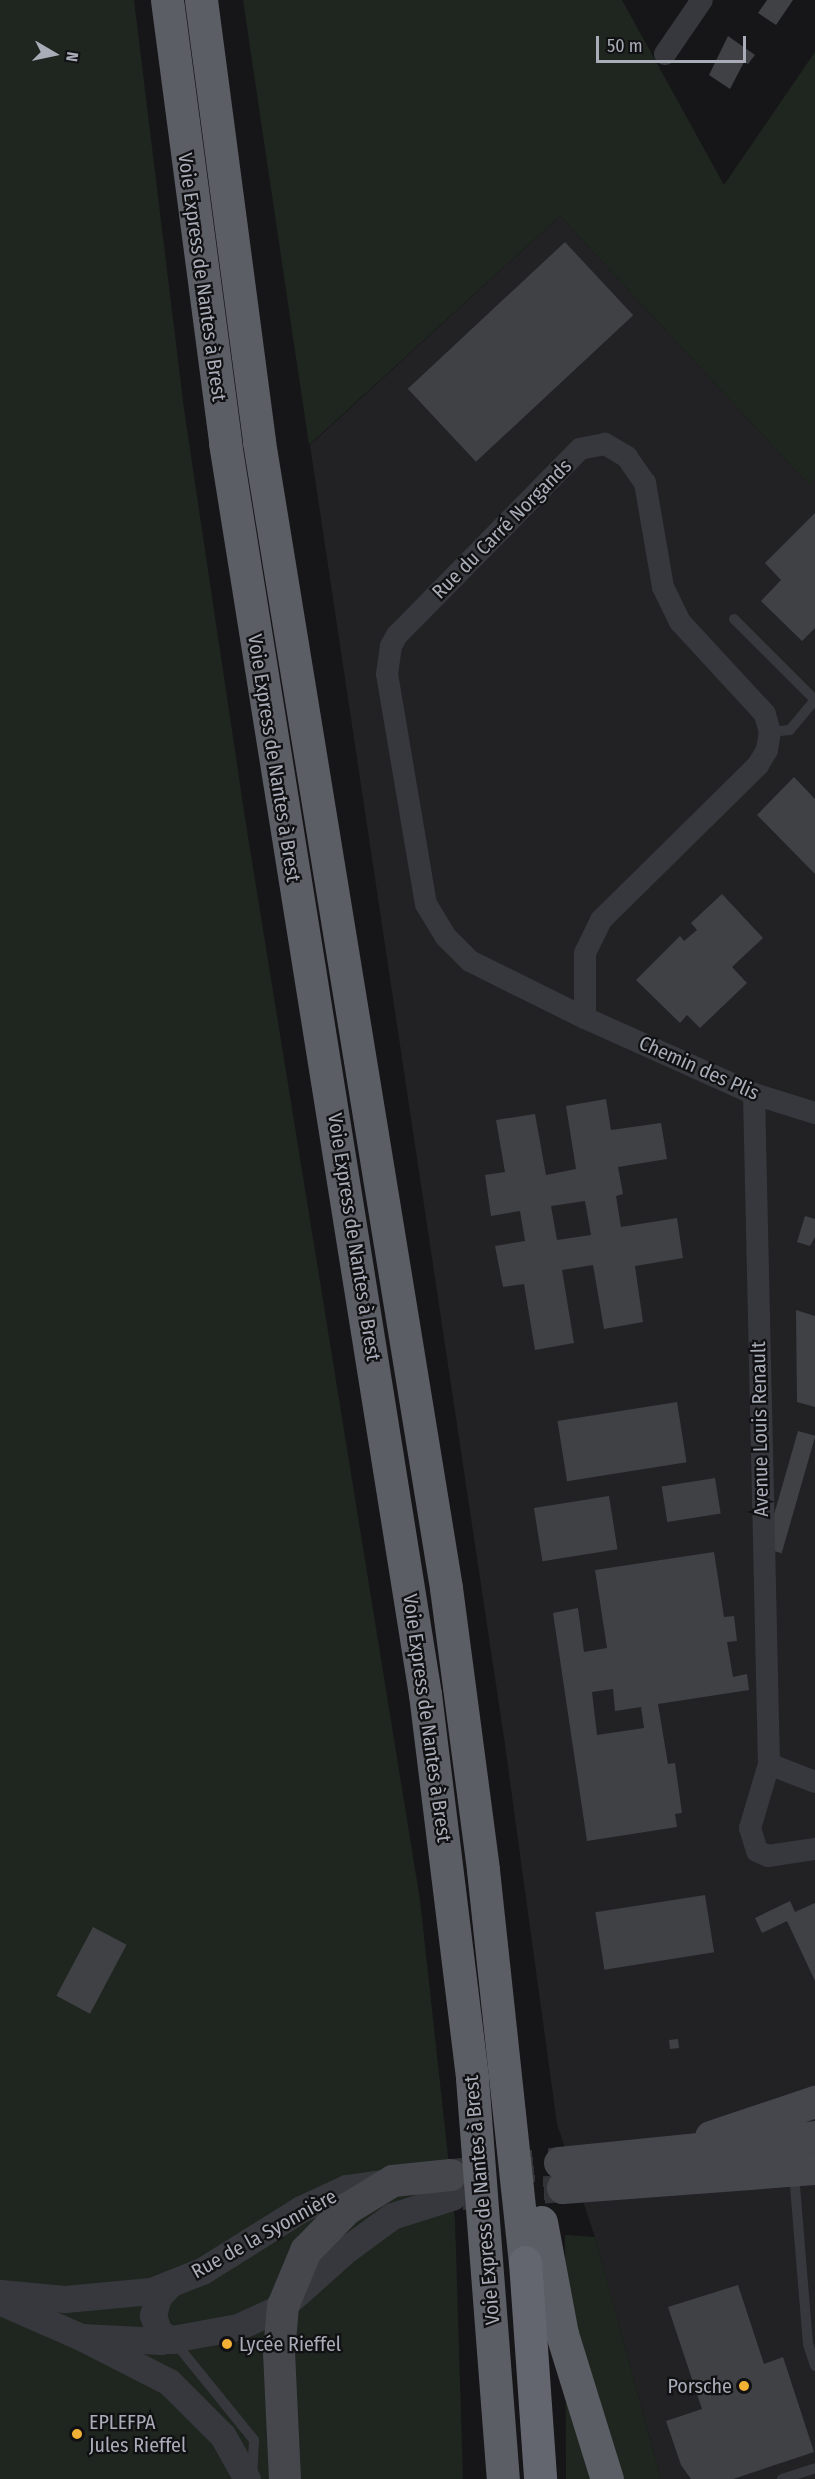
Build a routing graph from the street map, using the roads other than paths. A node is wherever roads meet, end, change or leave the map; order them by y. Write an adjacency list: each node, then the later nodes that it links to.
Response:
1 (167, 0): 30 (highway, Voie Express de Nantes à Brest)
2 (201, 0): 13 (highway, Voie Express de Nantes à Brest)
3 (702, 0): 4 (street)
4 (664, 54)
5 (734, 619): 6 (lane)
6 (770, 732): 7 (street); 7 (street, Rue du Carré Norgands)
7 (585, 1018): 8 (street, Chemin des Plis)
8 (754, 1094): 9 (street, Chemin des Plis); 10 (street, Avenue Louis Renault)
9 (815, 1113)
10 (769, 1764): 11 (street); 12 (street, Avenue Louis Renault)
11 (815, 1782)
12 (815, 1849)
13 (507, 2078): 31 (highway, Voie Express de Nantes à Brest); 32 (highway)
14 (815, 2103): 16 (main road)
15 (815, 2137): 17 (main road)
16 (664, 2152): 17 (main road); 17 (main road)
17 (794, 2159): 26 (lane)
18 (393, 2181): 19 (main road); 20 (street, Rue de la Syonnière); 23 (main road)
19 (452, 2186): 23 (street)
20 (171, 2283): 21 (street, Rue de la Syonnière); 25 (street, Rue de la Syonnière)
21 (0, 2292)
22 (0, 2301): 24 (street)
23 (284, 2306): 25 (street); 29 (main road)
24 (81, 2337): 25 (street); 28 (street)
25 (173, 2340): 28 (lane)
26 (815, 2366)
27 (815, 2468): 33 (lane)
28 (249, 2479)
29 (285, 2479)
30 (503, 2479)
31 (540, 2479)
32 (607, 2479)
33 (782, 2479)

